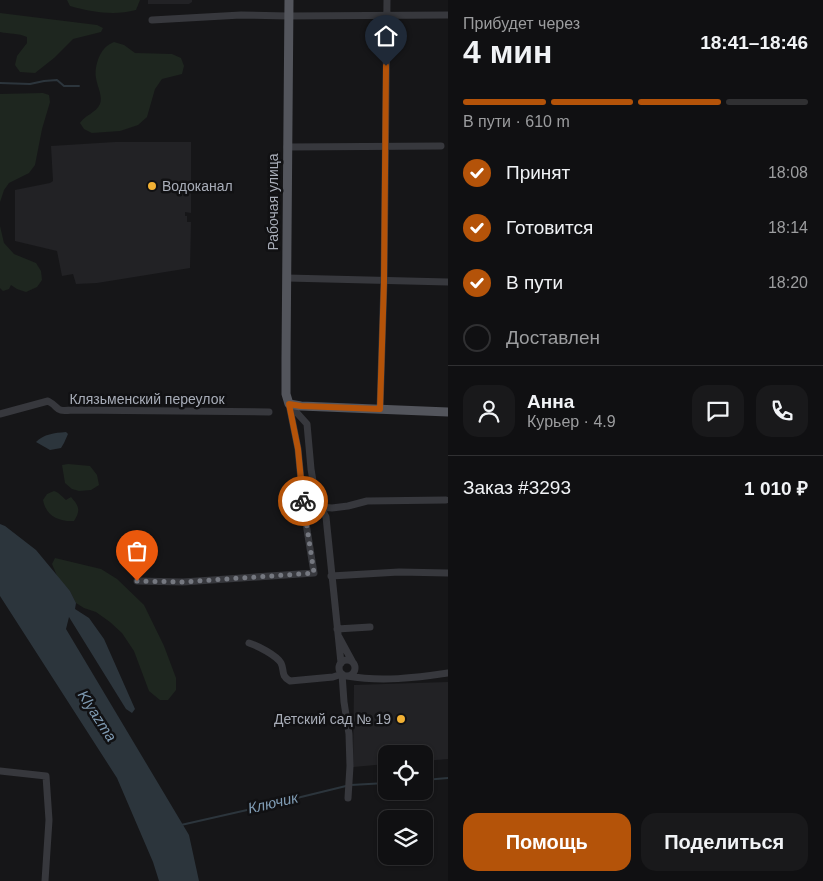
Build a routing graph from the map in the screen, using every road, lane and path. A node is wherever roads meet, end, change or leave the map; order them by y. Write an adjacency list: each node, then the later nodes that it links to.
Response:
1 (289, 0): 4 (main road, Рабочая улица)
2 (387, 0): 5 (street)
3 (448, 15): 5 (street)
4 (288, 16): 5 (street); 6 (street); 7 (main road, Рабочая улица)
5 (387, 16): 8 (street)
6 (152, 20)
7 (287, 146): 8 (street); 10 (main road, Рабочая улица)
8 (385, 146): 9 (street); 11 (street)
9 (442, 146)
10 (286, 278): 11 (street); 13 (main road, Рабочая улица)
11 (384, 281): 12 (street); 14 (street)
12 (448, 282)
13 (289, 404): 14 (main road); 19 (street); 22 (street)
14 (380, 409): 16 (main road)
15 (269, 412): 17 (street, Клязьменский переулок)
16 (448, 412)
17 (0, 414)
18 (446, 500): 19 (street)
19 (320, 507): 21 (street)
20 (448, 573): 21 (street)
21 (332, 576): 24 (street)
22 (137, 581)
23 (370, 628): 24 (street)
24 (337, 632): 26 (street); 27 (street)
25 (249, 643): 30 (street)
26 (352, 661): 27 (street); 28 (street)
27 (341, 664): 30 (street)
28 (355, 669): 30 (street); 31 (street)
29 (448, 673): 31 (street)
30 (345, 675): 31 (street); 33 (street)
31 (363, 678)
32 (0, 772): 34 (street)
33 (348, 798)
34 (45, 881)

